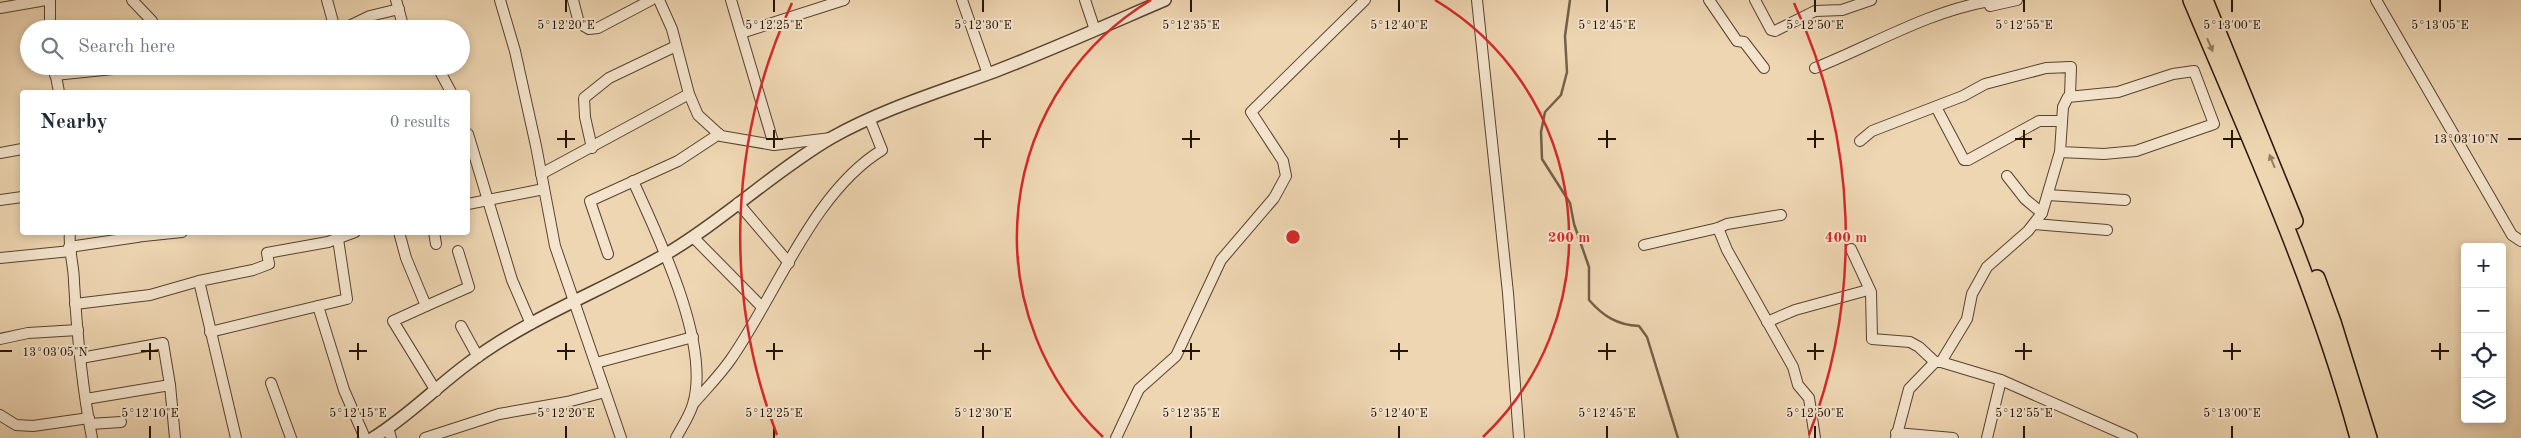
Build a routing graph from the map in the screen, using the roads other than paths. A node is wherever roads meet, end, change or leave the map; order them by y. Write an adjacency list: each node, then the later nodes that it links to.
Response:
1 (48, 0): 24 (street); 25 (street)
2 (132, 0): 26 (street)
3 (327, 0): 27 (street)
4 (500, 0): 54 (street)
5 (573, 0): 6 (street)
6 (651, 0)
7 (659, 0): 32 (street)
8 (731, 0): 31 (street)
9 (844, 0): 31 (street)
10 (962, 0): 35 (street)
11 (1085, 0): 30 (street)
12 (1165, 0): 30 (street)
13 (1364, 0): 126 (street)
14 (1477, 0): 127 (street)
15 (1709, 0): 33 (street)
16 (1755, 0): 17 (street)
17 (1871, 0)
18 (1989, 0): 19 (street); 34 (street)
19 (2017, 0)
20 (2191, 0): 131 (main road, one-way to 131)
21 (2205, 0): 132 (main road, one-way to 21)
22 (2376, 0): 76 (street)
23 (397, 4): 28 (street); 29 (street)
24 (0, 8)
25 (49, 20)
26 (151, 20)
27 (332, 20)
28 (362, 20)
29 (401, 20)
30 (1095, 30): 35 (street)
31 (741, 33): 49 (street)
32 (676, 46): 40 (street); 50 (street)
33 (1764, 68)
34 (1815, 68)
35 (988, 74): 43 (street)
36 (56, 75): 38 (street)
37 (441, 75): 39 (street)
38 (59, 90)
39 (450, 90)
40 (689, 94): 45 (street); 50 (street)
41 (2070, 96): 42 (street); 44 (street); 52 (street)
42 (1936, 107): 44 (street); 48 (street)
43 (870, 120): 46 (street); 85 (street)
44 (2062, 121): 52 (street)
45 (719, 134): 49 (street); 56 (street)
46 (832, 138): 49 (street); 63 (street)
47 (470, 141): 62 (street)
48 (1860, 141)
49 (774, 146)
50 (592, 148): 54 (street)
51 (20, 149): 53 (street)
52 (2060, 152): 58 (street)
53 (0, 153)
54 (541, 174): 57 (street)
55 (2007, 176): 65 (street)
56 (633, 181): 82 (street); 83 (street)
57 (544, 189): 62 (street); 88 (street)
58 (2048, 195): 61 (street); 65 (street)
59 (20, 196): 60 (street)
60 (0, 200)
61 (2125, 200)
62 (488, 202): 64 (street); 94 (street)
63 (738, 203): 75 (street); 85 (street)
64 (470, 204)
65 (2042, 213): 67 (street)
66 (1781, 215): 68 (street)
67 (2034, 224): 69 (street); 102 (street)
68 (1718, 228): 78 (street); 93 (street)
69 (2107, 230)
70 (70, 235): 79 (street)
71 (136, 235): 79 (street)
72 (346, 235): 86 (street); 90 (street)
73 (401, 235): 91 (street)
74 (434, 235): 77 (street)
75 (693, 237): 83 (street); 92 (street)
76 (2521, 241)
77 (436, 244)
78 (1644, 245)
79 (70, 249): 84 (street); 89 (street)
80 (1851, 249): 87 (street)
81 (458, 250): 91 (street)
82 (608, 254)
83 (666, 254): 88 (street); 98 (street)
84 (0, 258)
85 (789, 263): 92 (street)
86 (199, 281): 89 (street); 97 (street)
87 (1868, 290): 93 (street); 102 (street)
88 (573, 300): 94 (street); 103 (street)
89 (75, 304): 96 (street)
90 (318, 306): 97 (street); 121 (street)
91 (426, 306): 107 (street)
92 (762, 307): 110 (street)
93 (1767, 322): 128 (street)
94 (531, 324): 100 (street)
95 (462, 326): 100 (street)
96 (78, 330): 99 (street); 101 (street)
97 (210, 332): 119 (street)
98 (693, 337): 103 (street); 110 (street)
99 (0, 339)
100 (478, 357): 107 (street)
101 (81, 358): 106 (street); 109 (street)
102 (1938, 362): 104 (street); 115 (street)
103 (596, 363): 108 (street)
104 (2001, 380): 116 (street); 130 (street)
105 (271, 383): 120 (street)
106 (170, 385): 109 (street); 118 (street)
107 (436, 391): 114 (street)
108 (605, 392): 123 (street); 124 (street)
109 (86, 399): 112 (street)
110 (694, 403): 125 (street)
111 (0, 415): 112 (street)
112 (89, 421): 113 (street); 117 (street)
113 (121, 422)
114 (390, 433): 122 (street)
115 (1896, 436): 129 (street)
116 (2127, 437)
117 (92, 438)
118 (175, 438)
119 (236, 438)
120 (291, 438)
121 (365, 438)
122 (372, 438)
123 (425, 438)
124 (621, 438)
125 (676, 438)
126 (1116, 438)
127 (1519, 438)
128 (1815, 438)
129 (1953, 438)
130 (1987, 438)
131 (2358, 438)
132 (2369, 438)

